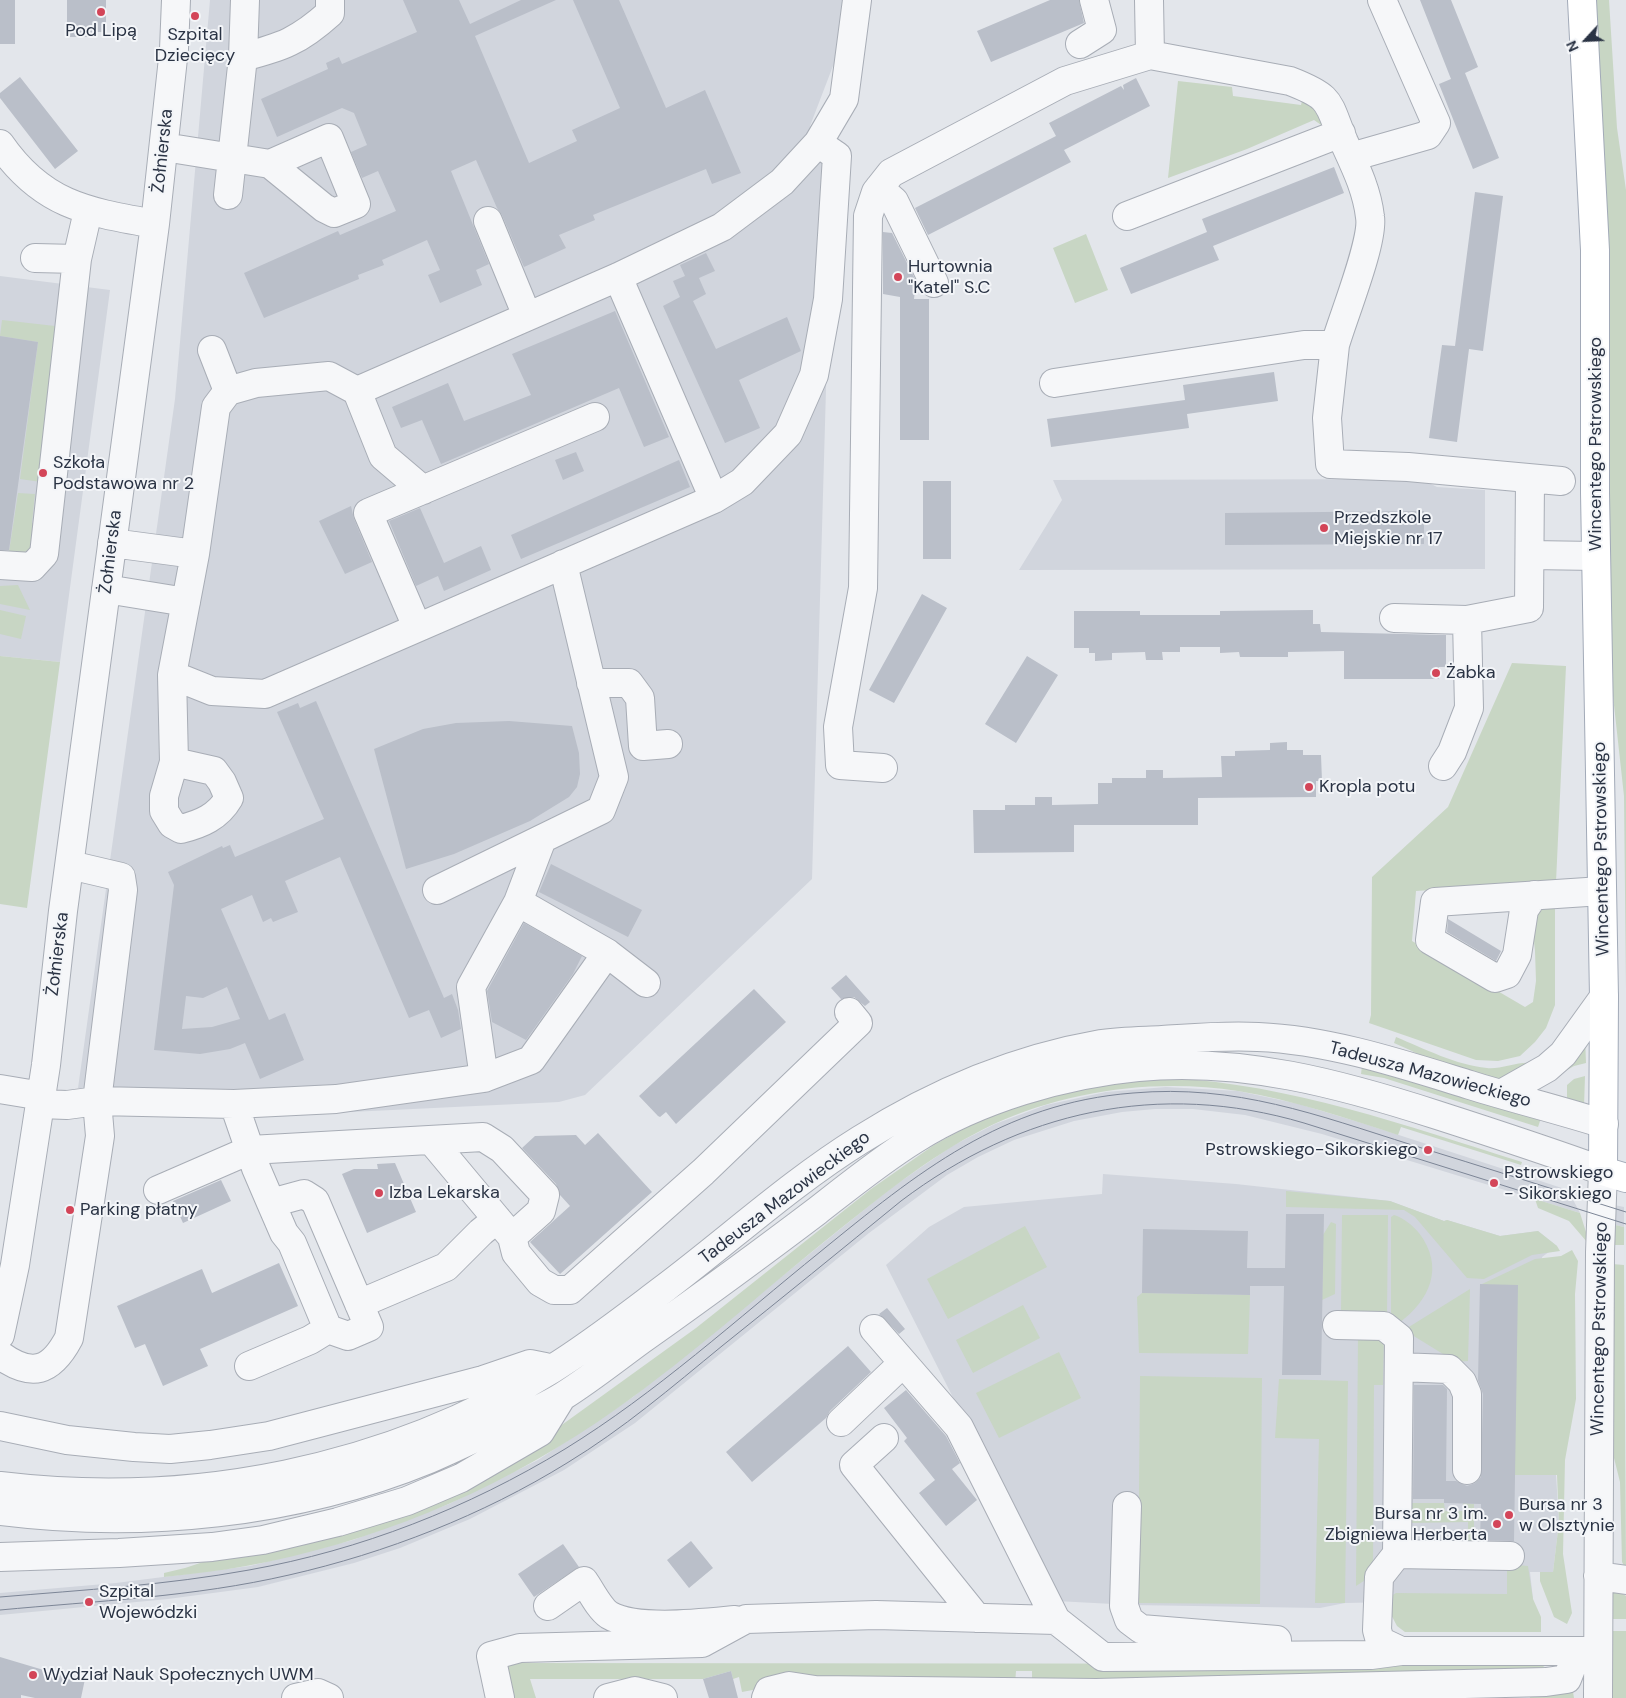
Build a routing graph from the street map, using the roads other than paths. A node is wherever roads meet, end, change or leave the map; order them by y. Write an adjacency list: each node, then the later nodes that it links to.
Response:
1 (176, 0): 15 (street, Żołnierska)
2 (245, 0): 11 (street)
3 (330, 0): 11 (street)
4 (857, 0): 12 (street)
5 (1094, 0): 9 (street)
6 (1149, 0): 10 (street)
7 (1382, 0): 14 (street)
8 (1582, 0): 42 (main road, Wincentego Pstrowskiego)
9 (1080, 44)
10 (1150, 56): 14 (street); 18 (street)
11 (243, 57): 16 (street)
12 (818, 143): 26 (street); 38 (street)
13 (0, 144): 20 (street)
14 (1346, 145): 21 (street); 29 (street)
15 (164, 147): 16 (street); 23 (street, Żołnierska)
16 (233, 157): 17 (street); 19 (street)
17 (270, 164)
18 (879, 188): 27 (street); 55 (street)
19 (228, 195)
20 (88, 211): 23 (street); 25 (street)
21 (1127, 216)
22 (488, 221): 28 (street)
23 (155, 224): 39 (street, Żołnierska)
24 (35, 258): 25 (street)
25 (77, 259): 44 (street)
26 (618, 277): 28 (street); 38 (street)
27 (934, 283)
28 (527, 316): 33 (street)
29 (1335, 345): 31 (street); 35 (street)
30 (212, 350): 32 (street)
31 (1054, 383)
32 (228, 391): 33 (street); 40 (street)
33 (356, 391): 37 (street)
34 (594, 416): 37 (street)
35 (1530, 480): 36 (street); 41 (street)
36 (1561, 481)
37 (423, 490): 49 (street)
38 (714, 499): 43 (street)
39 (112, 543): 40 (street); 45 (street, Żołnierska)
40 (194, 554): 46 (street)
41 (1530, 555): 42 (street); 48 (street)
42 (1596, 556): 59 (main road, Wincentego Pstrowskiego)
43 (563, 564): 49 (street); 51 (street)
44 (0, 565)
45 (106, 589): 46 (street); 57 (street, Żołnierska)
46 (186, 602): 50 (street)
47 (1394, 618): 48 (street)
48 (1467, 620): 54 (street)
49 (417, 627): 50 (street)
50 (172, 675): 53 (street)
51 (591, 683): 52 (street); 56 (street)
52 (668, 744)
53 (174, 762)
54 (1443, 766)
55 (883, 768)
56 (542, 839): 58 (street); 61 (street)
57 (70, 865): 69 (street, Żołnierska); 70 (street)
58 (438, 890)
59 (1602, 891): 60 (street); 64 (main road, Wincentego Pstrowskiego)
60 (1534, 895)
61 (518, 902): 62 (street); 66 (street)
62 (607, 953): 63 (street); 66 (street)
63 (646, 983)
64 (1604, 997): 68 (street); 72 (main road, Wincentego Pstrowskiego)
65 (849, 1012): 78 (street)
66 (484, 1078): 71 (street)
67 (0, 1089): 69 (street)
68 (1501, 1094): 72 (street, Tadeusza Mazowieckiego); 88 (street, Tadeusza Mazowieckiego)
69 (41, 1100): 70 (street); 83 (street, Żołnierska)
70 (97, 1101): 71 (street); 84 (street)
71 (234, 1104): 74 (street)
72 (1615, 1128): 75 (main road, Wincentego Pstrowskiego)
73 (431, 1140): 74 (street); 78 (street); 78 (street)
74 (250, 1150): 76 (street); 77 (street)
75 (1614, 1174): 89 (street, Tadeusza Mazowieckiego); 100 (street, Wincentego Pstrowskiego)
76 (158, 1190)
77 (271, 1202): 79 (street); 81 (street)
78 (505, 1228): 79 (street)
79 (359, 1304): 81 (street)
80 (1337, 1325): 87 (street)
81 (328, 1328): 86 (street)
82 (874, 1328): 85 (street)
83 (0, 1335)
84 (0, 1355)
85 (903, 1363): 90 (street); 105 (street)
86 (250, 1366)
87 (1399, 1367): 93 (street); 97 (street)
88 (554, 1368): 91 (street); 94 (street, Tadeusza Mazowieckiego)
89 (561, 1398): 96 (street, Tadeusza Mazowieckiego); 99 (street)
90 (841, 1422)
91 (0, 1426)
92 (884, 1438): 103 (street)
93 (1467, 1470)
94 (0, 1486)
95 (1127, 1506): 106 (street)
96 (0, 1511)
97 (1397, 1554): 98 (street); 106 (street)
98 (1510, 1556)
99 (0, 1557)
100 (1598, 1576): 101 (street); 107 (street, Wincentego Pstrowskiego)
101 (1626, 1580)
102 (548, 1606): 104 (street)
103 (977, 1618): 104 (street); 105 (street)
104 (746, 1620): 117 (street)
105 (1056, 1620): 106 (street)
106 (1391, 1646): 107 (street)
107 (1588, 1651): 108 (street); 120 (street, Wincentego Pstrowskiego)
108 (1440, 1691): 109 (street)
109 (1382, 1692): 110 (street)
110 (1317, 1693): 113 (street)
111 (814, 1694): 112 (street); 119 (street)
112 (911, 1695): 113 (street)
113 (1097, 1695)
114 (657, 1697): 118 (street)
115 (296, 1698): 116 (street)
116 (329, 1698)
117 (500, 1698)
118 (608, 1698)
119 (766, 1698)
120 (1598, 1698)

